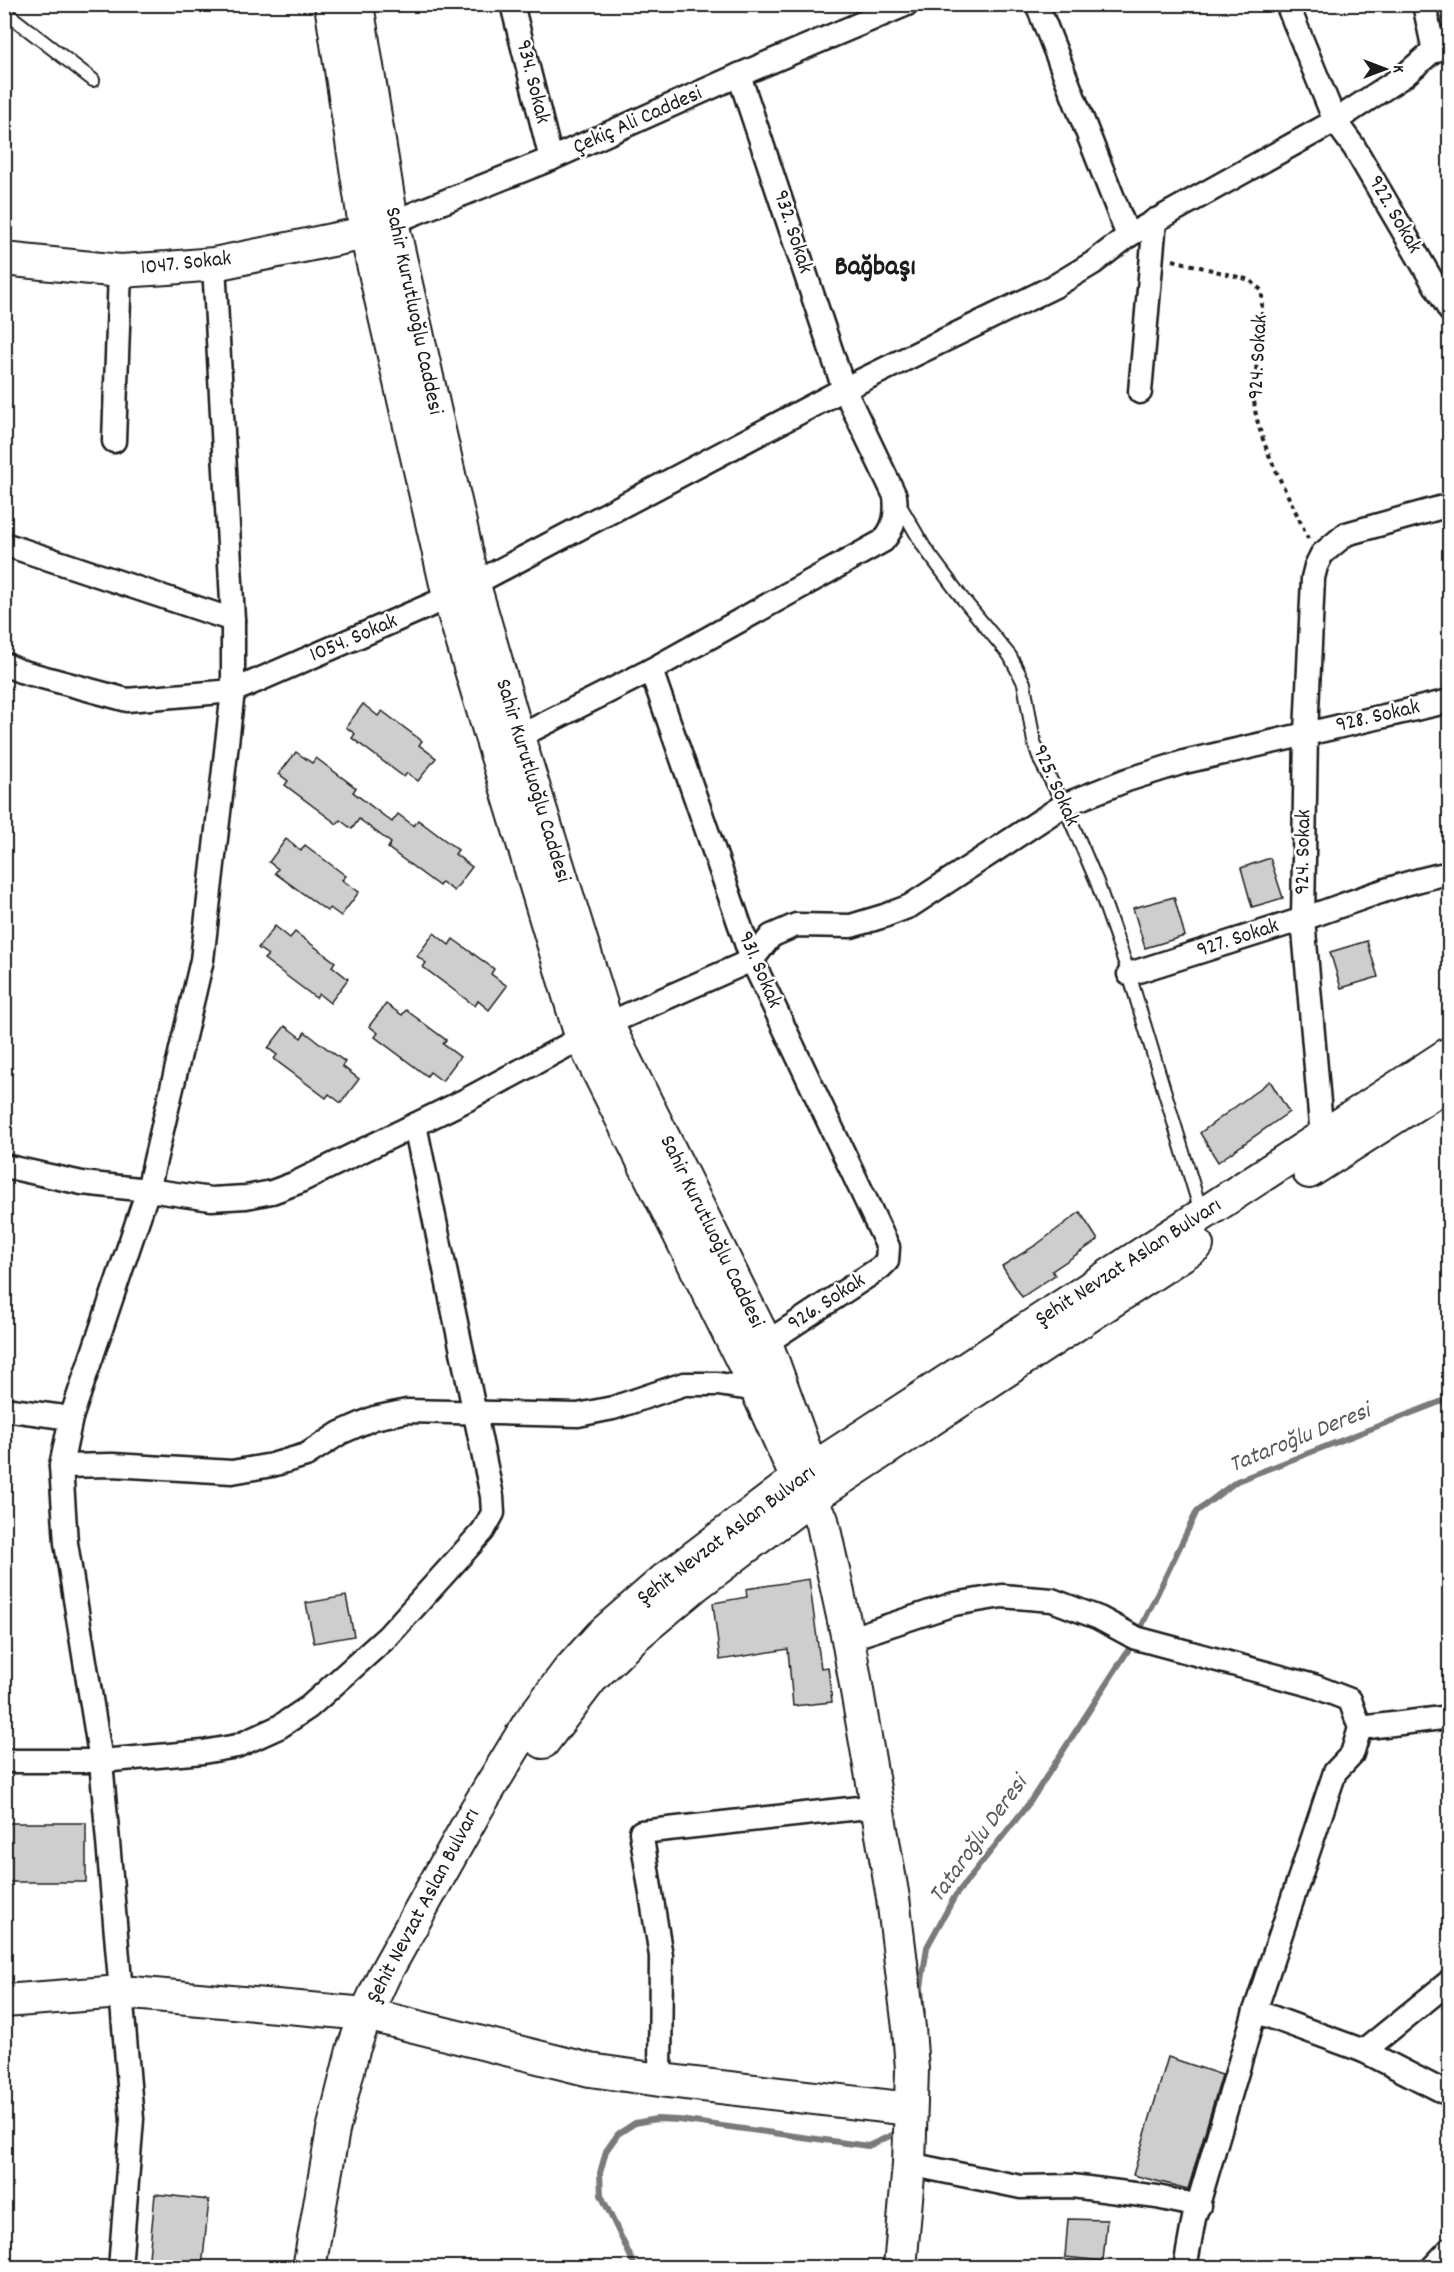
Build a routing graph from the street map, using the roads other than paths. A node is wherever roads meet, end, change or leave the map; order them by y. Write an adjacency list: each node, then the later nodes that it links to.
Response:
1 (330, 4): 15 (street, Sahir Kurutluoğlu Caddesi)
2 (357, 4): 15 (street, Sahir Kurutluoğlu Caddesi)
3 (512, 4): 13 (street, 934. Sokak)
4 (907, 4): 10 (street, Çekiç Ali Caddesi)
5 (1036, 4): 16 (street)
6 (1287, 4): 12 (street, 922. Sokak)
7 (1424, 4): 9 (street)
8 (4, 11): 11 (lane)
9 (1442, 44): 12 (street, 1054. Sokak)
10 (739, 75): 13 (street, Çekiç Ali Caddesi); 21 (street, 932. Sokak)
11 (93, 80)
12 (1335, 121): 14 (street, 1054. Sokak); 20 (street, 922. Sokak)
13 (551, 159): 15 (street, Çekiç Ali Caddesi)
14 (1155, 220): 16 (street, 1054. Sokak); 22 (street)
15 (379, 227): 18 (street, 1047. Sokak); 27 (street, Sahir Kurutluoğlu Caddesi)
16 (1128, 236): 21 (street, 1054. Sokak)
17 (4, 259): 19 (street, 1047. Sokak)
18 (214, 264): 19 (street, 1047. Sokak); 28 (street)
19 (120, 271): 23 (street)
20 (1449, 311)
21 (844, 389): 24 (street, 925. Sokak); 27 (street, 1054. Sokak)
22 (1140, 392)
23 (114, 441)
24 (895, 496): 30 (street); 35 (lane, 925. Sokak)
25 (1449, 505): 33 (street, 924. Sokak)
26 (4, 544): 28 (street)
27 (462, 591): 31 (street, 1054. Sokak); 34 (street, Sahir Kurutluoğlu Caddesi); 40 (street, Sahir Kurutluoğlu Caddesi)
28 (233, 620): 31 (street)
29 (4, 664): 31 (street, 1054. Sokak)
30 (651, 670): 34 (street); 38 (street, 931. Sokak)
31 (233, 691): 46 (street)
32 (1449, 701): 33 (street, 928. Sokak)
33 (1306, 733): 35 (street, 928. Sokak); 37 (street, 924. Sokak)
34 (518, 737): 40 (street, Sahir Kurutluoğlu Caddesi)
35 (1064, 806): 38 (street, 928. Sokak); 39 (lane, 925. Sokak)
36 (1449, 873): 37 (street, 927. Sokak)
37 (1302, 919): 39 (street, 927. Sokak); 44 (street, 924. Sokak)
38 (752, 960): 40 (street); 48 (street, 931. Sokak)
39 (1129, 974): 47 (lane, 925. Sokak)
40 (594, 1031): 43 (street); 49 (street, Sahir Kurutluoğlu Caddesi); 50 (street, Sahir Kurutluoğlu Caddesi)
41 (1449, 1053): 44 (street, Şehit Nevzat Aslan Bulvarı)
42 (1449, 1082): 55 (street, Şehit Nevzat Aslan Bulvarı)
43 (415, 1125): 46 (street); 52 (street)
44 (1322, 1137): 47 (street, Şehit Nevzat Aslan Bulvarı)
45 (4, 1167): 46 (street)
46 (148, 1190): 53 (street)
47 (1202, 1216): 55 (street, Şehit Nevzat Aslan Bulvarı)
48 (887, 1261): 49 (street, 926. Sokak)
49 (766, 1343): 55 (street, Sahir Kurutluoğlu Caddesi)
50 (757, 1390): 52 (street); 55 (street, Sahir Kurutluoğlu Caddesi)
51 (4, 1409): 53 (street)
52 (473, 1412): 54 (street); 60 (street)
53 (70, 1418): 54 (street)
54 (61, 1466): 60 (street)
55 (812, 1493): 56 (street); 66 (street, Şehit Nevzat Aslan Bulvarı)
56 (848, 1639): 58 (street); 61 (street)
57 (1449, 1717): 58 (street)
58 (1360, 1728): 65 (street)
59 (4, 1761): 60 (street)
60 (101, 1761): 63 (street)
61 (877, 1806): 68 (street); 70 (street)
62 (1449, 1981): 67 (street)
63 (121, 1992): 64 (street); 66 (street); 74 (street)
64 (4, 2001)
65 (1255, 2011): 67 (street); 72 (street)
66 (376, 2017): 68 (street); 75 (street, Şehit Nevzat Aslan Bulvarı); 76 (street, Şehit Nevzat Aslan Bulvarı)
67 (1364, 2051): 69 (street)
68 (660, 2080): 70 (street)
69 (1449, 2095)
70 (910, 2109): 71 (street)
71 (909, 2164): 72 (street); 77 (street)
72 (1198, 2206): 78 (street)
73 (1449, 2249): 79 (street)
74 (120, 2268)
75 (309, 2268)
76 (326, 2268)
77 (900, 2268)
78 (1185, 2268)
79 (1432, 2268)

